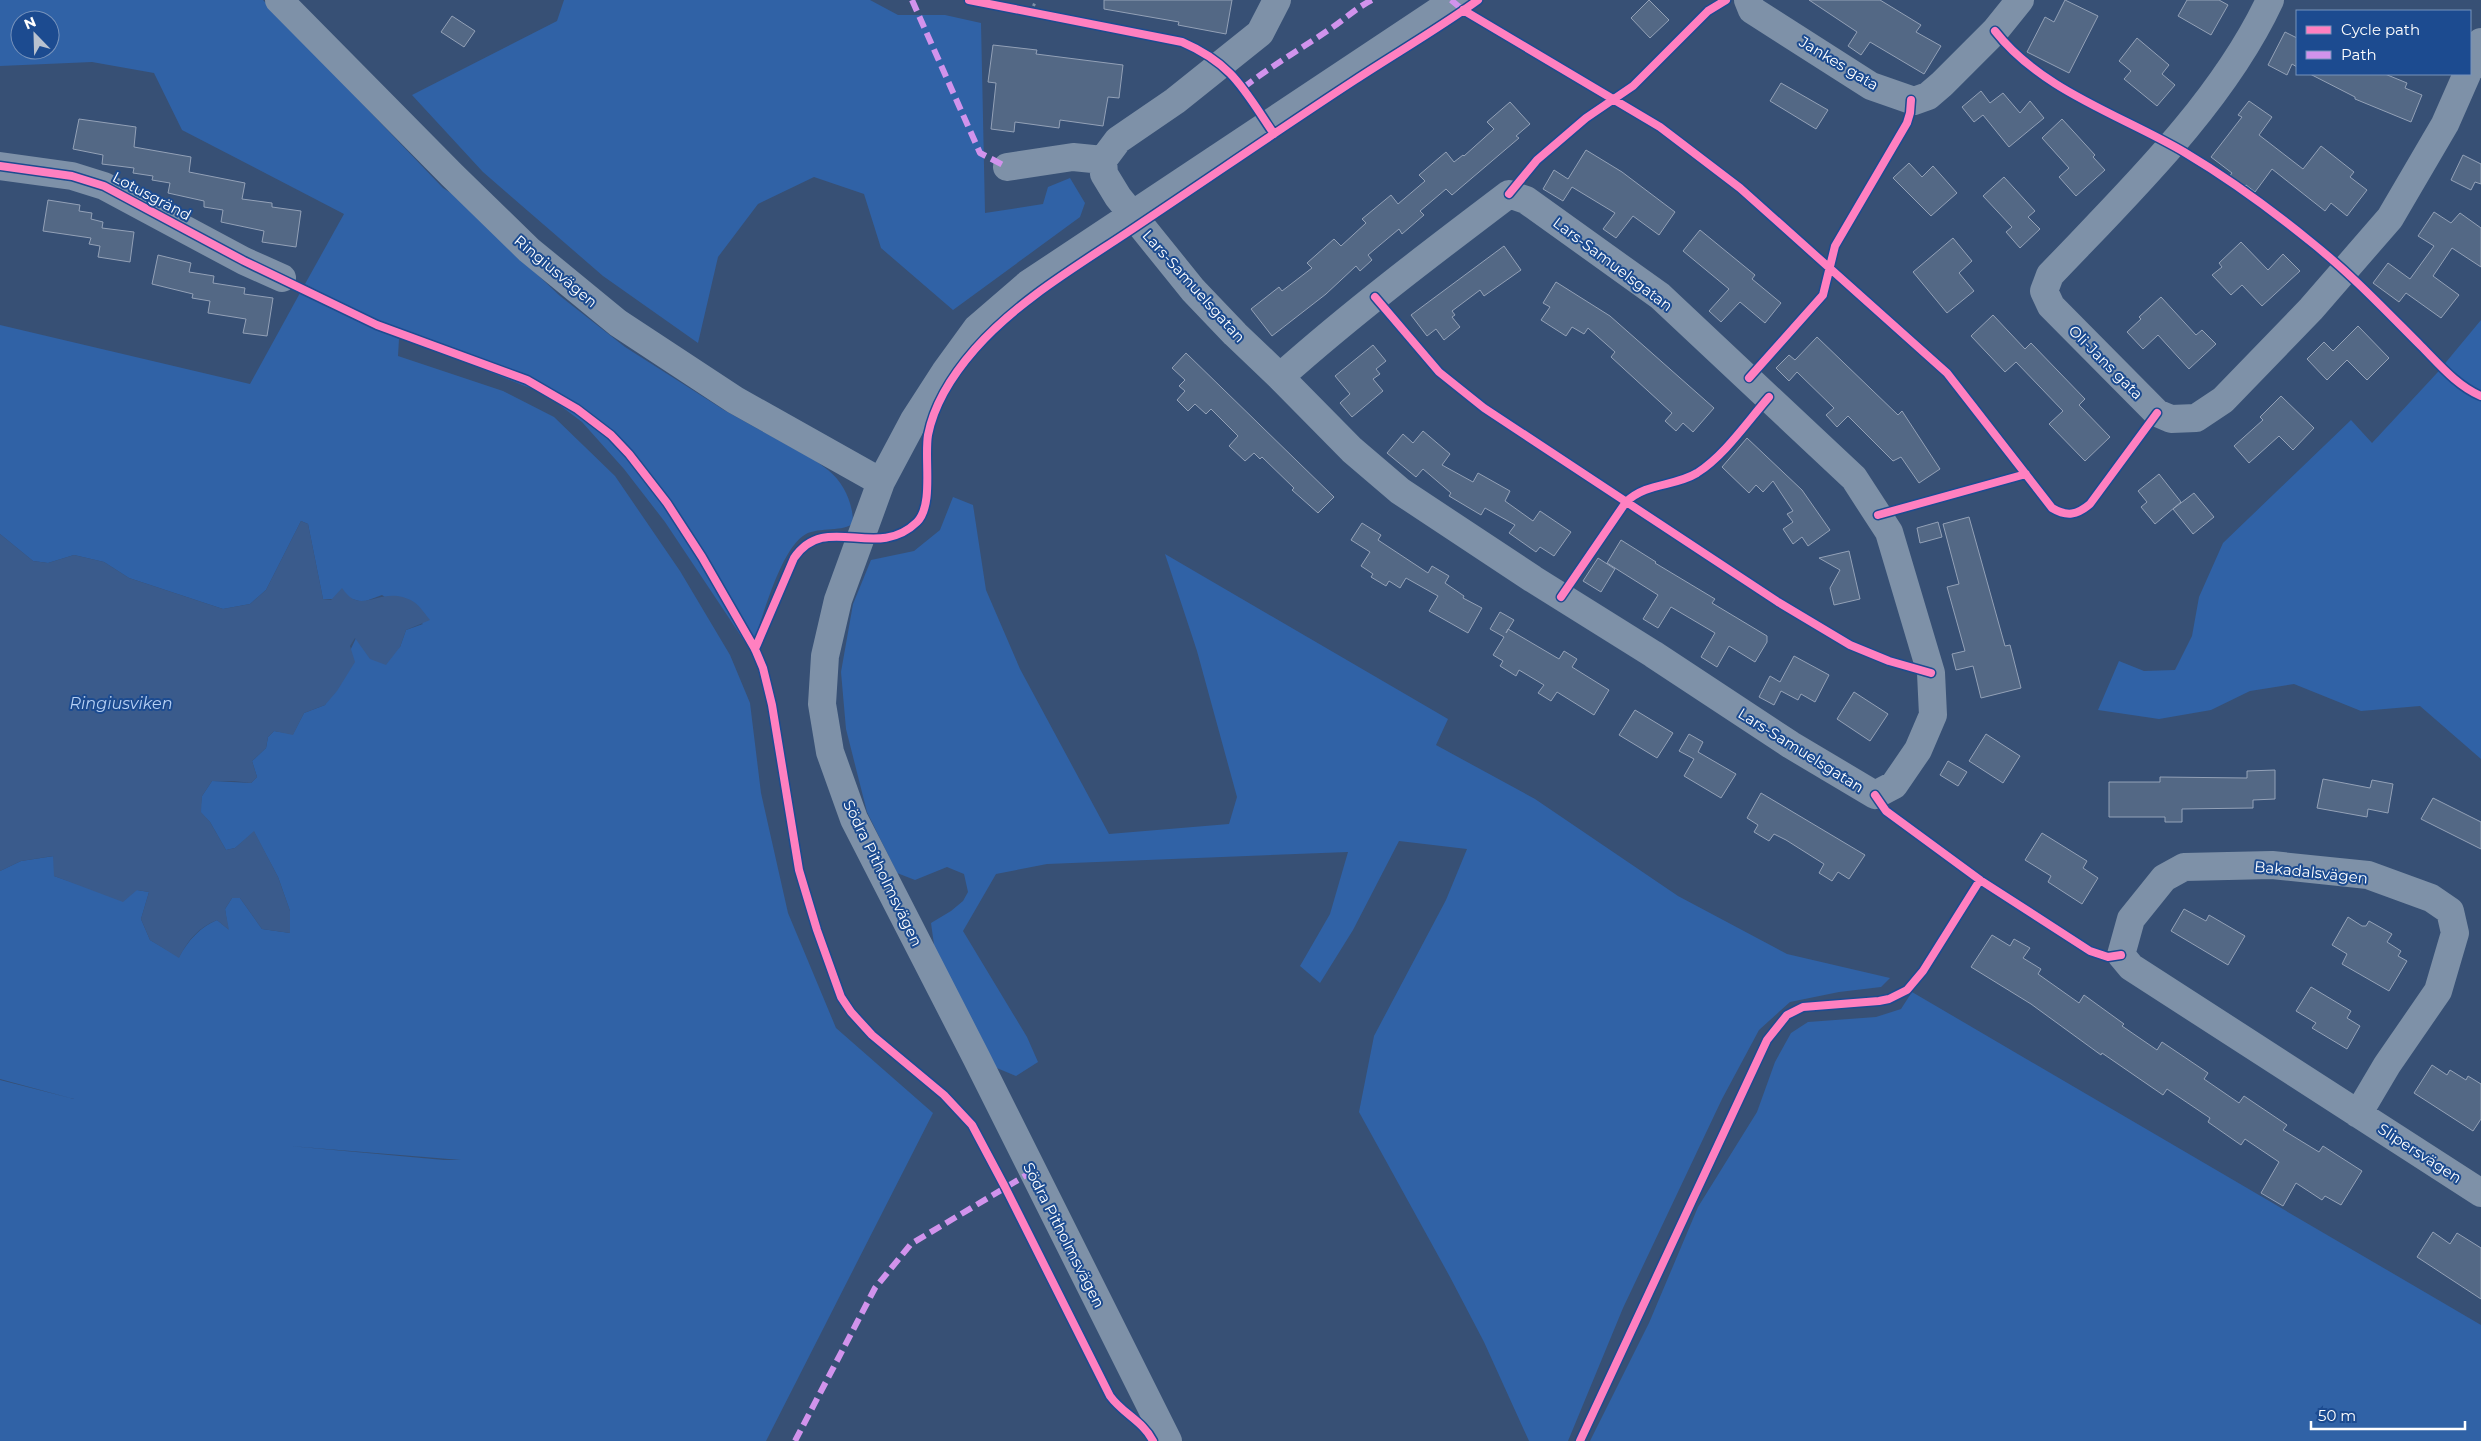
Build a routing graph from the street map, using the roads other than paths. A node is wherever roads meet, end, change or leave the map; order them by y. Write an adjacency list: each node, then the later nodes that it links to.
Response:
1 (279, 0): 16 (street, Ringiusvägen)
2 (1278, 0): 10 (street)
3 (1455, 0): 13 (street, Södra Pitholmsvägen)
4 (1748, 0): 5 (street, Jankes gata)
5 (2020, 0)
6 (2270, 0): 9 (street, Oli-Jans gata)
7 (2481, 42): 8 (street)
8 (2471, 67)
9 (2467, 75)
10 (1103, 160): 12 (street); 13 (street, Lars-Samuelsgatan)
11 (0, 166): 14 (street, Lotusgränd)
12 (1007, 168)
13 (1132, 215): 15 (street, Lars-Samuelsgatan); 16 (street, Södra Pitholmsvägen)
14 (282, 278)
15 (1280, 376): 15 (street, Lars-Samuelsgatan)
16 (881, 482): 19 (street, Södra Pitholmsvägen)
17 (2358, 1114): 17 (street, Bakadalsvägen); 18 (street, Slipersvägen)
18 (2481, 1193)
19 (1168, 1441)

